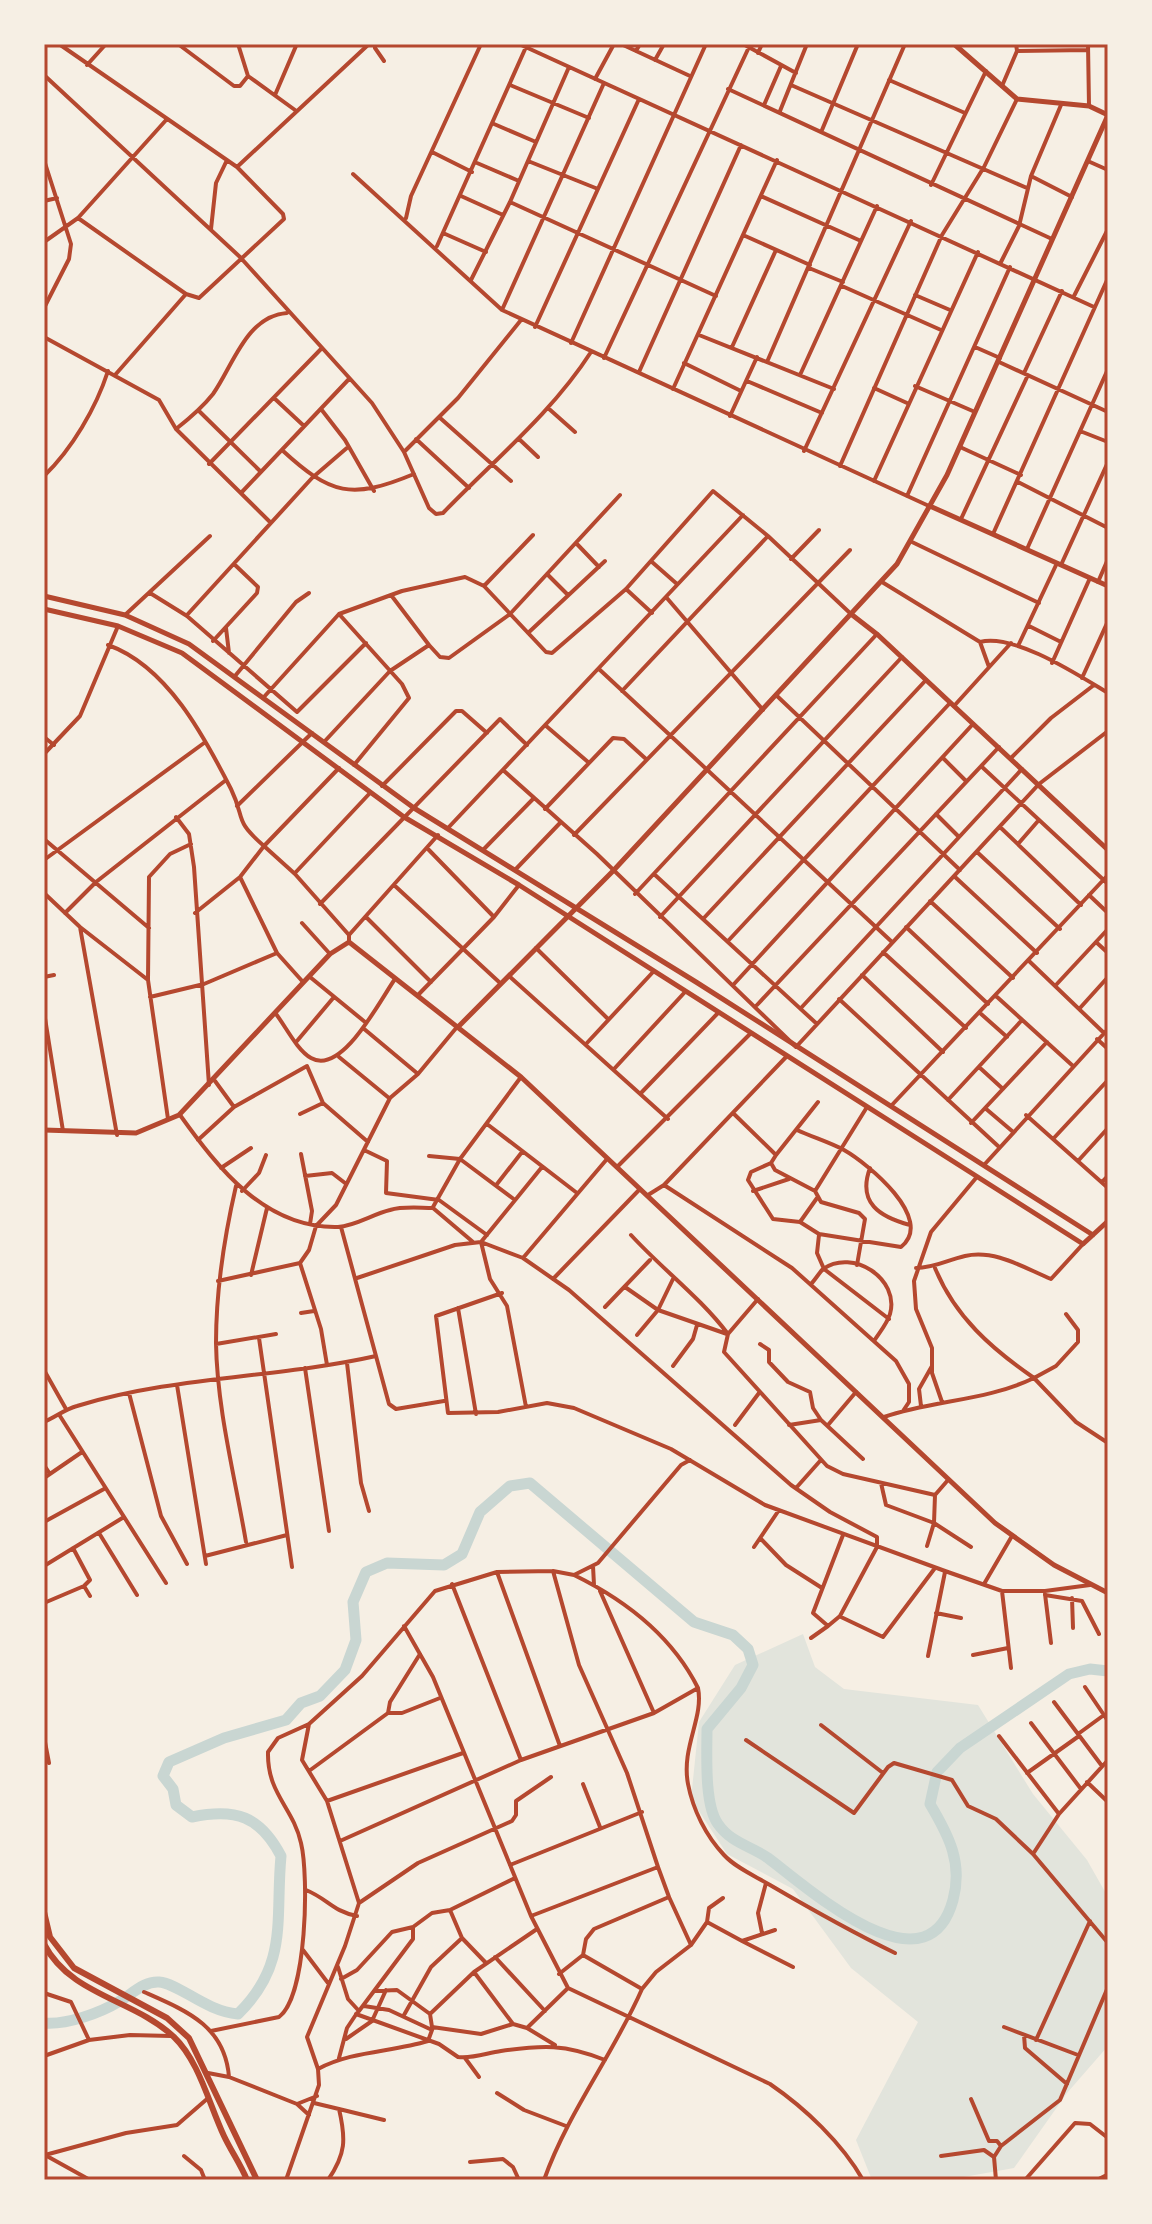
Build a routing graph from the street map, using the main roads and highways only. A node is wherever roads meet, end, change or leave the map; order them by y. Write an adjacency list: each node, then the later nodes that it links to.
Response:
1 (44, 1912): 4 (main road)
2 (44, 1944): 3 (main road)
3 (247, 2180)
4 (257, 2180)

